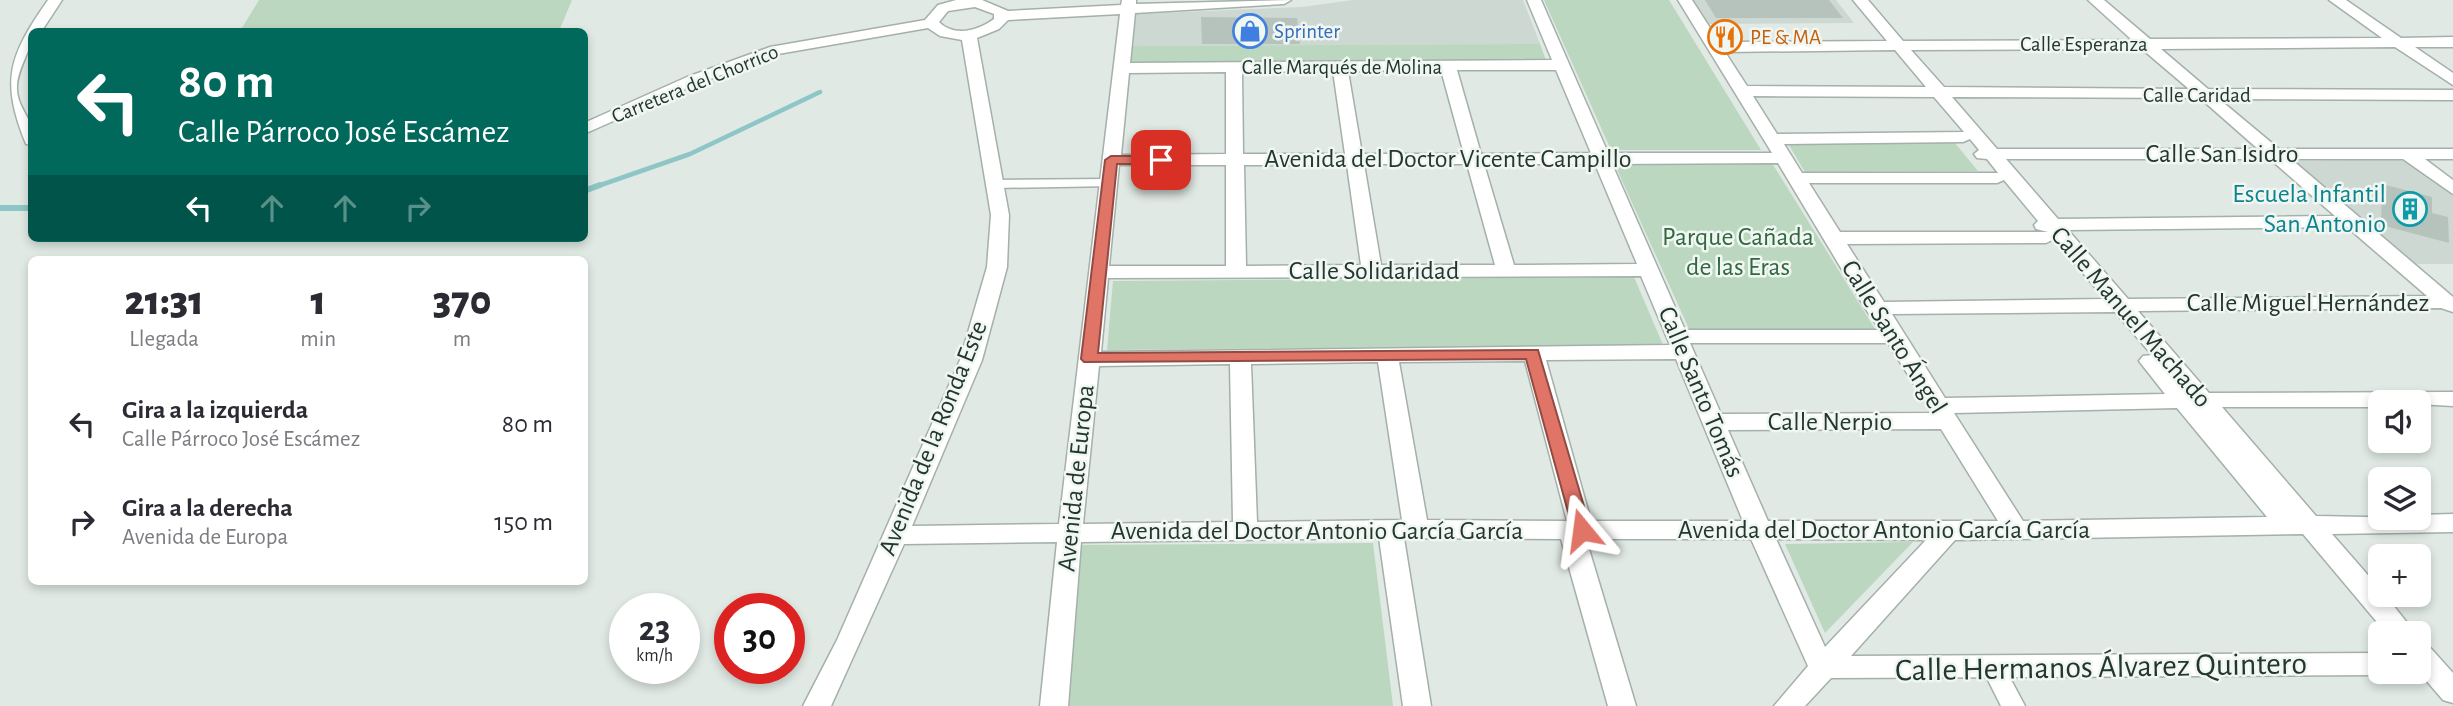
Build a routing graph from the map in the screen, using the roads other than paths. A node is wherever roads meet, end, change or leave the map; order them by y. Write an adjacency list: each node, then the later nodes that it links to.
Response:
1 (55, 0): 13 (street)
2 (1284, 0): 10 (street)
3 (1534, 0): 21 (street, Calle Santo Tomás)
4 (1685, 0): 20 (street, Calle Santo Ángel)
5 (1849, 0): 6 (street); 19 (street, Calle Manuel Machado)
6 (1858, 0): 19 (street, Calle Manuel Machado)
7 (2095, 0): 18 (street)
8 (2336, 0): 16 (street)
9 (966, 2): 11 (street); 12 (street)
10 (1129, 4): 11 (street); 25 (street, Avenida de Europa)
11 (1002, 16): 14 (street)
12 (931, 23): 14 (street); 31 (street, Carretera del Chorrico)
13 (35, 28)
14 (969, 34): 48 (street, Avenida de la Ronda Este)
15 (28, 38): 32 (street)
16 (2397, 42): 17 (street, Calle Esperanza); 18 (street, Calle Esperanza); 26 (street)
17 (2453, 42)
18 (2146, 43): 19 (street, Calle Esperanza); 29 (street)
19 (1893, 45): 20 (street, Calle Esperanza); 28 (street, Calle Manuel Machado)
20 (1715, 47): 27 (street, Calle Santo Ángel)
21 (1562, 65): 22 (street, Calle Marqués de Molina); 42 (street, Calle Santo Tomás)
22 (1448, 66): 24 (street, Calle Marqués de Molina); 41 (street)
23 (1234, 67): 24 (street, Calle Marqués de Molina); 25 (street, Calle Marqués de Molina); 44 (street)
24 (1340, 67): 40 (street)
25 (1122, 68): 43 (street, Avenida de Europa)
26 (2453, 80)
27 (1742, 91): 28 (street, Calle Caridad); 34 (street, Calle Santo Ángel)
28 (1932, 92): 29 (street, Calle Caridad); 33 (street, Calle Manuel Machado); 35 (street, Calle Manuel Machado)
29 (2206, 95): 30 (street, Calle Caridad); 36 (street)
30 (2453, 95)
31 (588, 127)
32 (28, 137)
33 (1963, 137): 34 (street); 35 (street, Calle Manuel Machado)
34 (1772, 139): 39 (street, Calle Santo Ángel)
35 (1985, 154): 36 (street, Calle San Isidro); 46 (street, Calle Manuel Machado); 51 (street, Calle Manuel Machado)
36 (2274, 154): 37 (street, Calle San Isidro); 50 (street)
37 (2407, 154): 38 (street, Calle San Isidro); 49 (street)
38 (2453, 154)
39 (1784, 158): 42 (street, Avenida del Doctor Vicente Campillo); 45 (street, Calle Santo Ángel)
40 (1355, 159): 41 (street, Avenida del Doctor Vicente Campillo); 44 (street, Avenida del Doctor Vicente Campillo); 54 (street)
41 (1475, 159): 42 (street, Avenida del Doctor Vicente Campillo); 55 (street)
42 (1602, 159): 53 (street, Calle Santo Tomás)
43 (1111, 160): 44 (street, Avenida del Doctor Vicente Campillo); 47 (street, Avenida de Europa)
44 (1236, 160): 57 (street)
45 (1796, 178): 46 (street); 52 (street, Calle Santo Ángel)
46 (1997, 178): 51 (street, Calle Manuel Machado)
47 (1109, 183): 48 (street); 56 (street, Avenida de Europa)
48 (995, 184): 80 (street, Avenida de la Ronda Este)
49 (2453, 189)
50 (2352, 221): 51 (street); 59 (street)
51 (2045, 229): 52 (street); 58 (street, Calle Manuel Machado)
52 (1832, 238): 60 (street, Calle Santo Ángel)
53 (1649, 270): 55 (street, Calle Solidaridad); 62 (street, Calle Santo Tomás)
54 (1372, 271): 55 (street, Calle Solidaridad); 57 (street, Calle Solidaridad)
55 (1506, 271)
56 (1099, 272): 57 (street, Calle Solidaridad); 66 (street, Avenida de Europa)
57 (1236, 272)
58 (2112, 305): 59 (street, Calle Miguel Hernández); 60 (street, Calle Miguel Hernández); 68 (street, Calle Manuel Machado)
59 (2450, 305)
60 (1875, 308): 61 (street, Calle Santo Ángel)
61 (1893, 336): 62 (street); 69 (street, Calle Santo Ángel)
62 (1681, 344): 63 (street); 70 (street, Calle Santo Tomás)
63 (1533, 353): 64 (street); 74 (street)
64 (1387, 355): 65 (street); 73 (street)
65 (1240, 357): 66 (street); 76 (street)
66 (1089, 359): 79 (street, Avenida de Europa)
67 (2453, 399): 68 (street, Calle Nerpio)
68 (2193, 400): 69 (street, Calle Nerpio); 72 (street, Calle Manuel Machado)
69 (1942, 414): 70 (street, Calle Nerpio); 75 (street, Calle Santo Ángel)
70 (1714, 422): 77 (street, Calle Santo Tomás)
71 (2453, 523): 72 (street, Avenida del Doctor Antonio García García)
72 (2299, 526): 75 (street, Avenida del Doctor Antonio García García); 81 (street, Calle Manuel Machado)
73 (1403, 529): 74 (street, Avenida del Doctor Antonio García García); 76 (street, Avenida del Doctor Antonio García García); 89 (street)
74 (1577, 530): 77 (street, Avenida del Doctor Antonio García García); 90 (street)
75 (2016, 530): 78 (street, Avenida del Doctor Antonio García García)
76 (1245, 531): 79 (street, Avenida del Doctor Antonio García García)
77 (1760, 531): 78 (street, Avenida del Doctor Antonio García García); 84 (street, Calle Santo Tomás)
78 (1949, 531): 84 (street)
79 (1070, 533): 80 (street, Avenida del Doctor Antonio García García); 88 (street, Avenida de Europa)
80 (893, 535): 87 (street, Avenida de la Ronda Este)
81 (2390, 621)
82 (2431, 661): 86 (street)
83 (2368, 664): 85 (street, Calle Hermanos Álvarez Quintero)
84 (1822, 667): 85 (street, Calle Hermanos Álvarez Quintero); 91 (street)
85 (1993, 668): 92 (street)
86 (2453, 692)
87 (817, 706)
88 (1054, 706)
89 (1416, 706)
90 (1622, 706)
91 (1788, 706)
92 (2013, 706)

